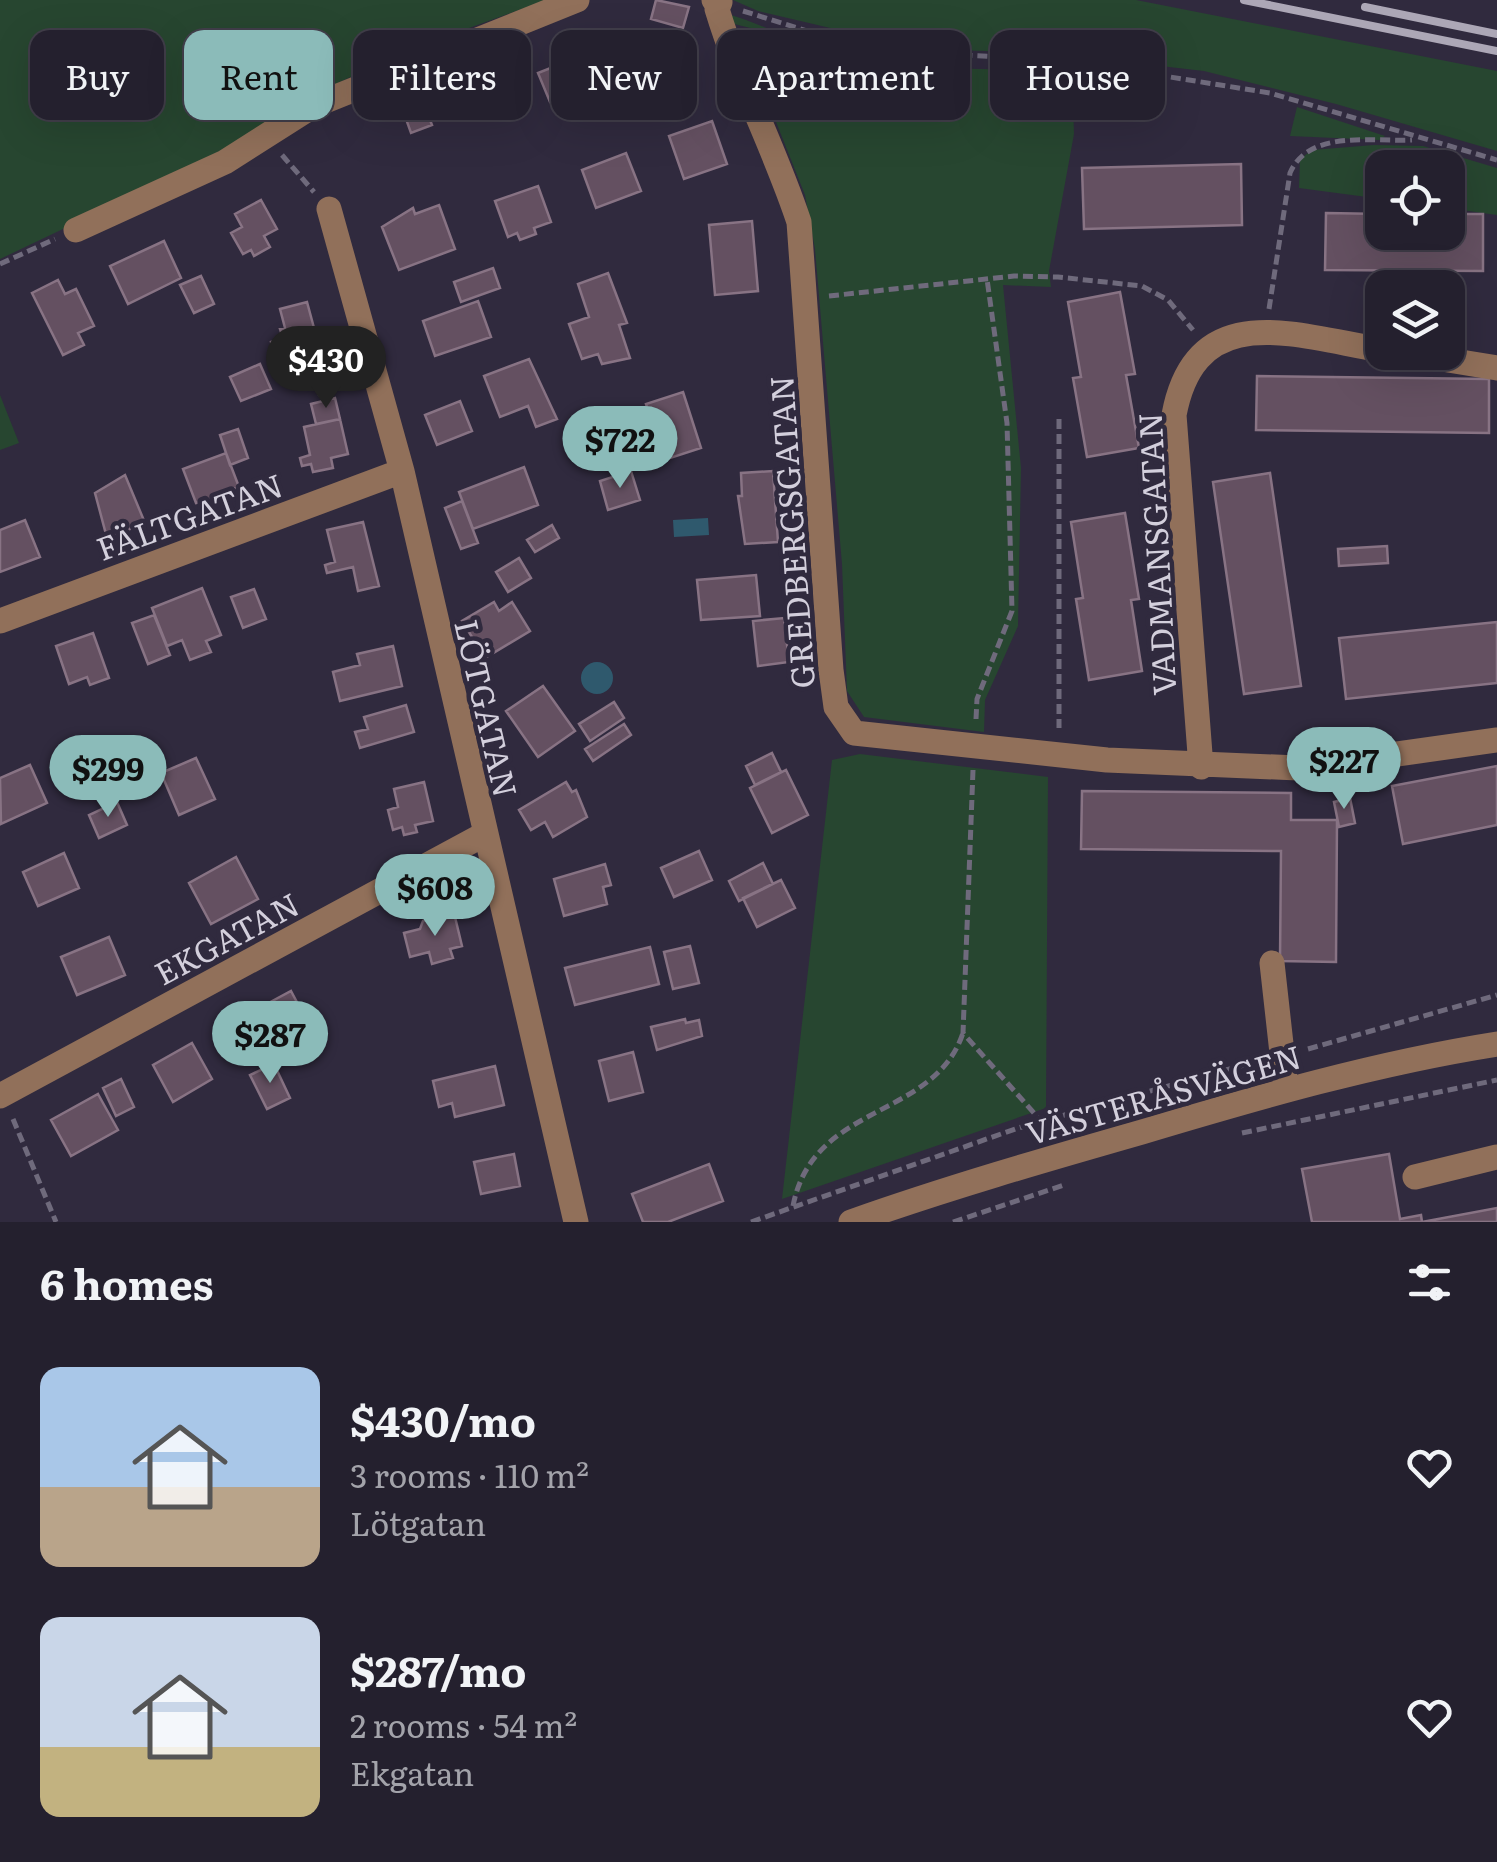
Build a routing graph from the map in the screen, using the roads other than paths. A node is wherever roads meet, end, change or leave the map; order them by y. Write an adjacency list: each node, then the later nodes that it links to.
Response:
1 (577, 0): 4 (street)
2 (717, 1): 11 (street, GREDBERGSGATAN)
3 (329, 209): 8 (street, LÖTGATAN)
4 (76, 230)
5 (1365, 347): 11 (street, VADMANSGATAN)
6 (1465, 363): 7 (street)
7 (1497, 368)
8 (402, 471): 9 (street, FÄLTGATAN); 12 (street, LÖTGATAN)
9 (0, 621)
10 (1497, 740): 11 (street, GREDBERGSGATAN)
11 (1201, 767)
12 (483, 835): 15 (street, EKGATAN); 19 (street, LÖTGATAN)
13 (1272, 962): 16 (street)
14 (1497, 1044): 16 (street, VÄSTERÅSVÄGEN)
15 (3, 1087)
16 (1286, 1089): 20 (street, VÄSTERÅSVÄGEN)
17 (1497, 1157): 18 (street)
18 (1415, 1177)
19 (576, 1222)
20 (851, 1222)

